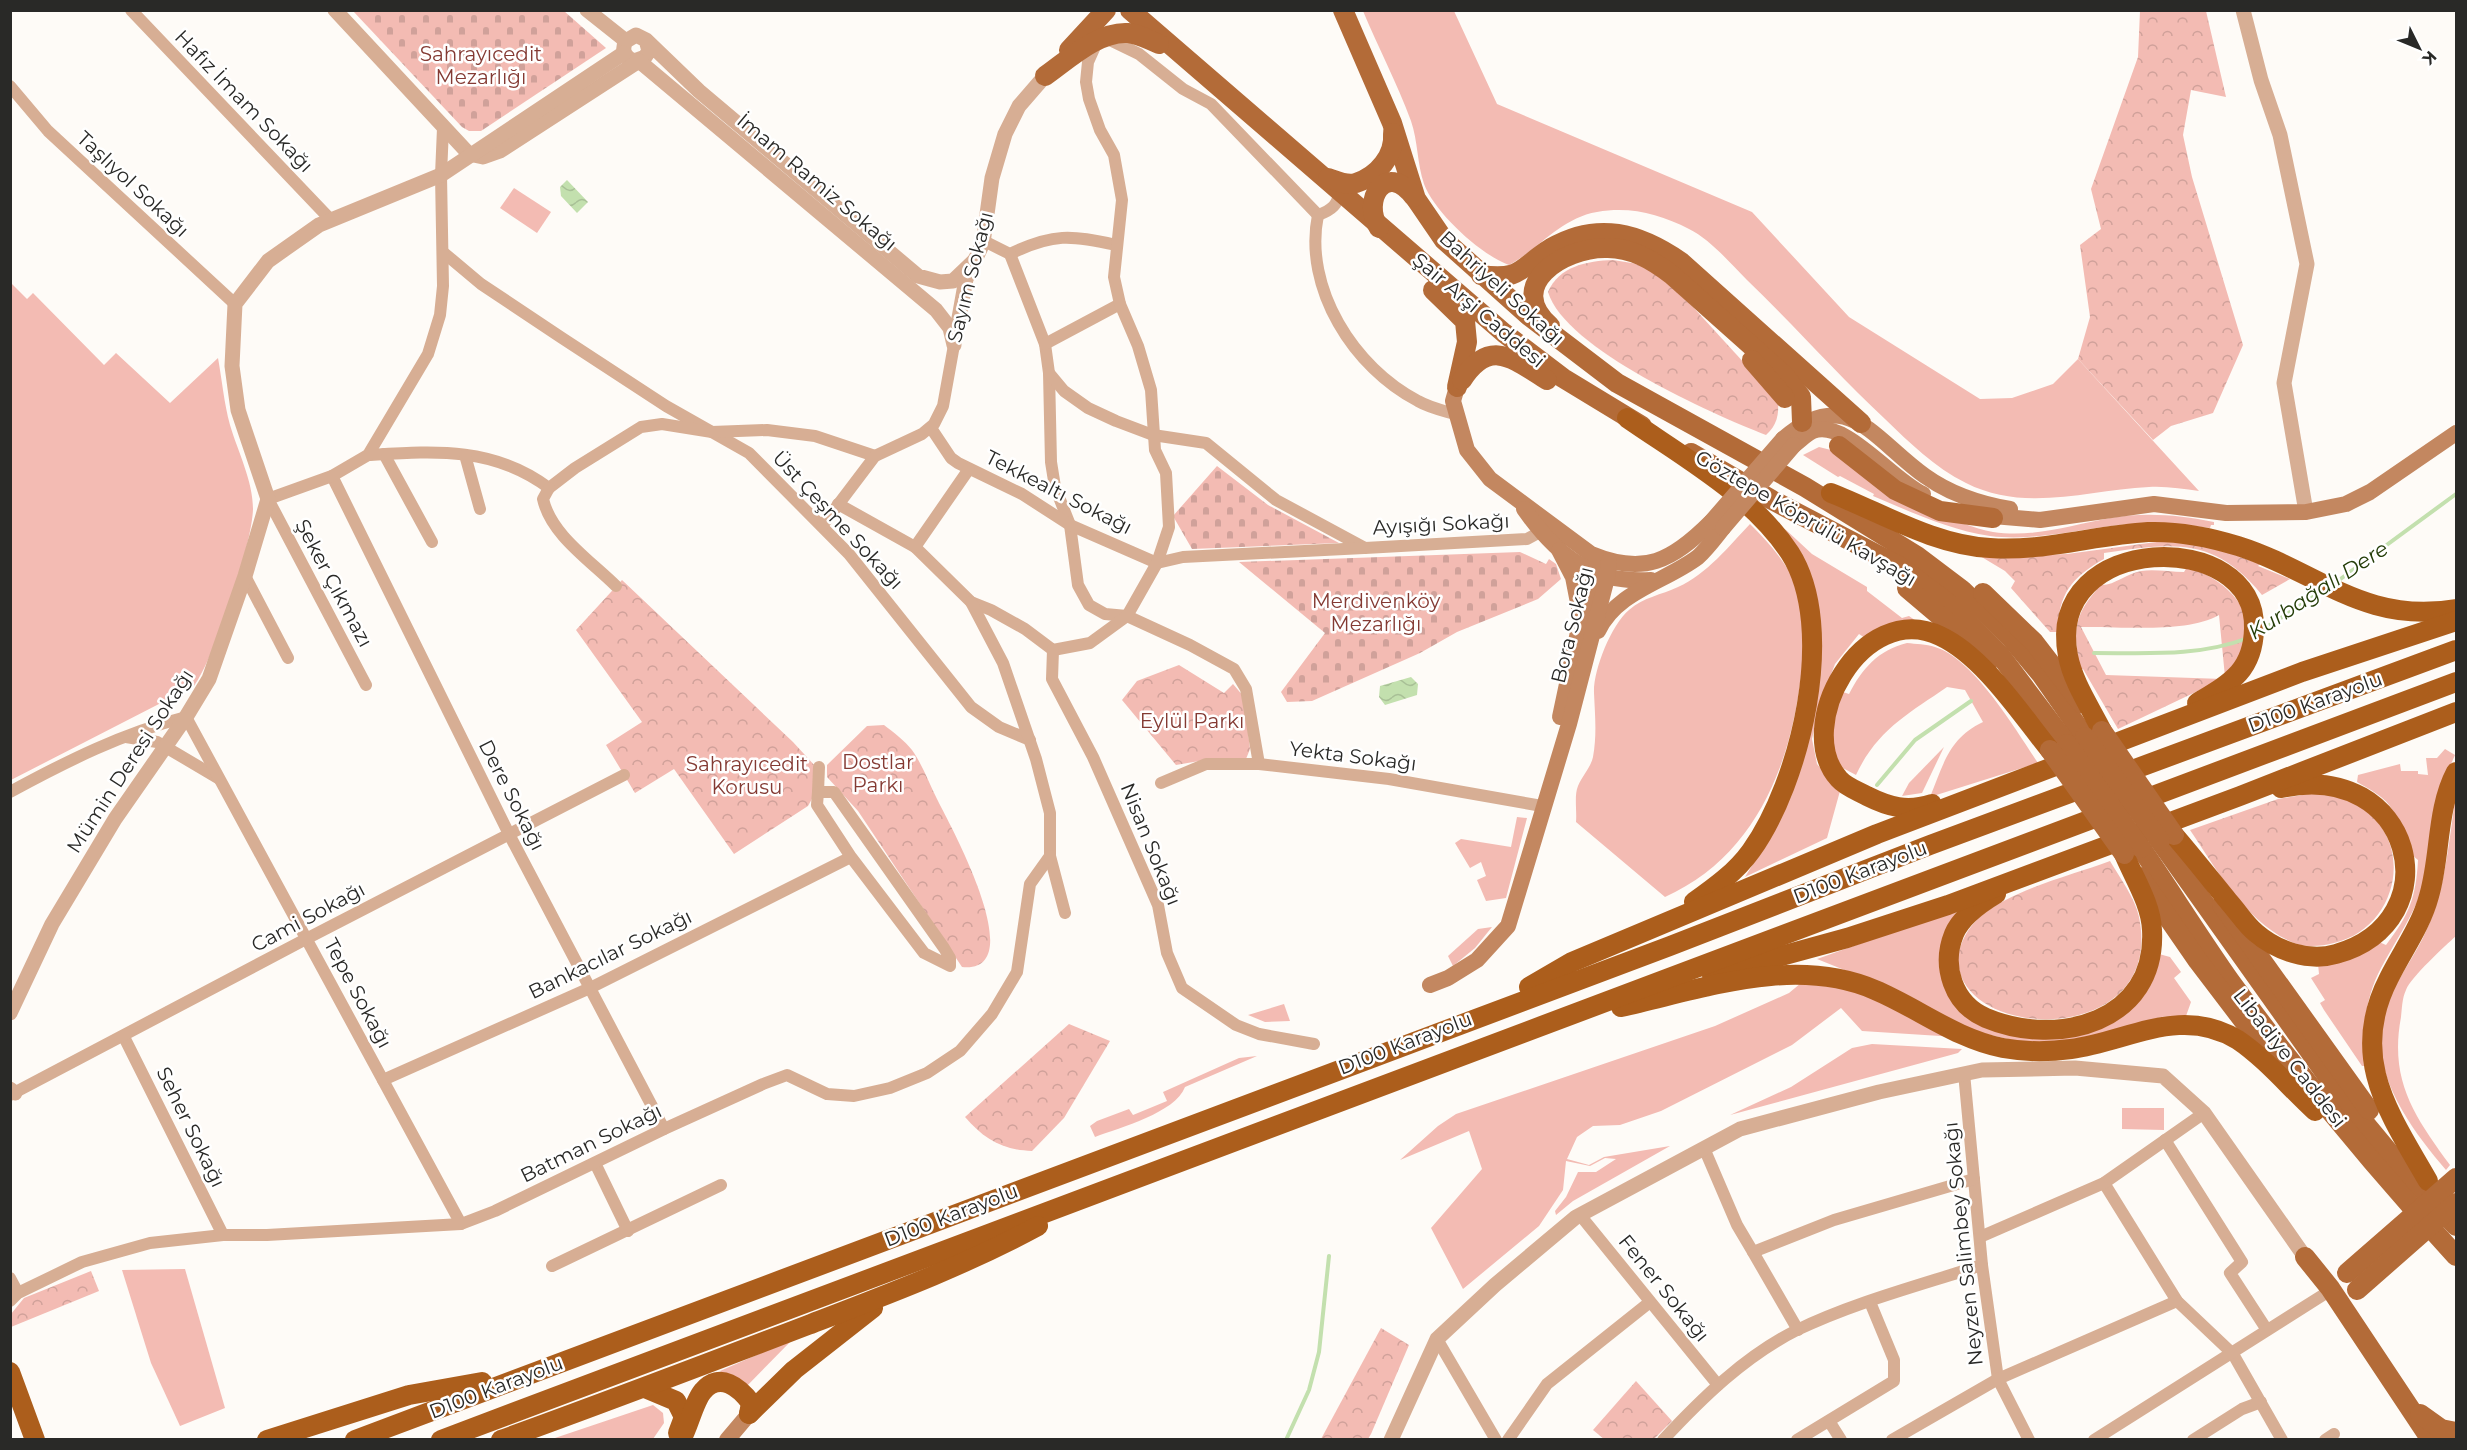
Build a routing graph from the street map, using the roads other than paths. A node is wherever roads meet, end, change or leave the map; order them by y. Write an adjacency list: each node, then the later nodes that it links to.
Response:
1 (131, 10): 23 (street, Hafız İmam Sokağı)
2 (335, 10): 17 (street)
3 (587, 10): 11 (street)
4 (1106, 10): 14 (main road, Sayım Sokağı)
5 (1130, 10): 12 (main road, Şair Arşi Caddesi)
6 (1148, 10): 12 (main road)
7 (1343, 10): 16 (main road, Bahriyeli Sokağı)
8 (2242, 10): 66 (street)
9 (1102, 39): 12 (main road); 14 (main road); 22 (street); 26 (street)
10 (646, 40): 11 (street); 13 (street); 29 (street, İmam Ramiz Sokağı)
11 (625, 47): 13 (street); 18 (street)
12 (1175, 52): 20 (main road, Şair Arşi Caddesi)
13 (639, 61): 18 (street); 33 (street, İmam Ramiz Sokağı)
14 (1045, 76): 25 (street, Sayım Sokağı)
15 (10, 86): 34 (street, Taşlıyol Sokağı)
16 (1392, 123): 20 (main road); 21 (main road, Bahriyeli Sokağı)
17 (443, 128): 18 (street); 19 (street)
18 (469, 154): 19 (street)
19 (441, 175): 23 (street); 27 (street)
20 (1333, 184): 22 (street); 24 (main road, Şair Arşi Caddesi)
21 (1416, 199): 24 (main road); 30 (main road, Bahriyeli Sokağı)
22 (1318, 215): 42 (street)
23 (330, 219): 34 (street)
24 (1374, 221): 40 (main road); 43 (main road, Şair Arşi Caddesi)
25 (984, 240): 28 (street); 29 (street, Sayım Sokağı)
26 (1116, 245): 28 (street); 35 (street)
27 (444, 253): 47 (street, Üst Çeşme Sokağı); 54 (street)
28 (1011, 254): 36 (street)
29 (976, 259): 32 (street, Sayım Sokağı)
30 (1481, 275): 38 (main road, Bahriyeli Sokağı); 45 (main road)
31 (1672, 275): 38 (main road); 41 (main road); 44 (main road)
32 (964, 285): 33 (street); 37 (street, Sayım Sokağı)
33 (916, 294): 37 (street, İmam Ramiz Sokağı)
34 (235, 304): 61 (street)
35 (1120, 304): 36 (street); 49 (street)
36 (1045, 344): 39 (street)
37 (954, 345): 46 (street, Sayım Sokağı)
38 (1572, 350): 52 (main road, Bahriyeli Sokağı)
39 (1049, 373): 49 (street, Ayışığı Sokağı); 68 (street)
40 (1457, 387): 42 (main road); 43 (main road)
41 (1785, 398)
42 (1458, 415): 63 (main road)
43 (1627, 418): 99 (main road, Göztepe Köprülü Kavşağı); 120 (highway)
44 (1802, 422): 45 (main road); 50 (main road)
45 (1861, 423): 65 (main road)
46 (931, 428): 56 (street); 57 (street, Tekkealtı Sokağı)
47 (712, 432): 56 (street); 59 (street); 70 (street, Üst Çeşme Sokağı)
48 (2457, 433): 66 (main road)
49 (1153, 435): 74 (street, Ayışığı Sokağı); 76 (street)
50 (1788, 442): 67 (main road); 69 (main road, bridge)
51 (1839, 446): 67 (main road)
52 (1741, 453): 60 (main road); 99 (main road, Göztepe Köprülü Kavşağı)
53 (384, 454): 54 (street); 55 (street); 72 (street)
54 (368, 455): 58 (street)
55 (465, 455): 59 (street); 64 (street)
56 (874, 456): 62 (street)
57 (969, 469): 68 (street, Tekkealtı Sokağı); 73 (street)
58 (332, 476): 61 (street); 112 (street, Dere Sokağı)
59 (549, 488): 80 (street)
60 (1831, 493): 82 (highway); 90 (main road)
61 (268, 499): 78 (street, Mümin Deresi Sokağı); 92 (street, Şeker Çıkmazı)
62 (838, 504): 70 (street); 73 (street)
63 (1520, 504): 71 (main road); 77 (main road)
64 (480, 508)
65 (2092, 511): 66 (main road); 67 (main road)
66 (2306, 512)
67 (1993, 518)
68 (1070, 525): 76 (street, Tekkealtı Sokağı); 83 (street)
69 (1717, 525): 77 (main road); 79 (main road)
70 (822, 526): 98 (street, Üst Çeşme Sokağı)
71 (1533, 535): 74 (street, Ayışığı Sokağı); 75 (main road)
72 (432, 542)
73 (915, 547): 81 (street)
74 (1365, 548): 76 (street)
75 (1559, 549): 77 (main road); 84 (main road)
76 (1157, 562): 83 (street)
77 (1604, 571): 79 (main road); 84 (main road, Bora Sokağı); 88 (main road, Bora Sokağı)
78 (245, 576): 89 (street); 94 (street, Mümin Deresi Sokağı)
79 (1656, 580): 88 (main road)
80 (616, 586)
81 (971, 602): 86 (street); 98 (street)
82 (2457, 609)
83 (1127, 616): 86 (street); 101 (street)
84 (1581, 618): 111 (main road, Bora Sokağı)
85 (2457, 621): 96 (highway)
86 (1053, 650): 128 (street, Nisan Sokağı)
87 (2457, 650): 125 (highway, D100 Karayolu)
88 (1588, 651): 111 (main road, Bora Sokağı)
89 (288, 658)
90 (2069, 678): 96 (highway); 99 (highway)
91 (2457, 682): 126 (highway, D100 Karayolu)
92 (366, 685)
93 (2457, 712): 110 (highway)
94 (186, 717): 95 (street); 100 (street, Mümin Deresi Sokağı); 105 (street, Tepe Sokağı)
95 (155, 725): 97 (street); 100 (street)
96 (2143, 734): 106 (highway)
97 (122, 737): 100 (street); 108 (street)
98 (1030, 740): 117 (street)
99 (2076, 740): 106 (highway); 114 (main road, bridge); 115 (main road, bridge)
100 (161, 744): 105 (street); 124 (street, Mümin Deresi Sokağı)
101 (1259, 765): 107 (street, Yekta Sokağı); 111 (street, Yekta Sokağı)
102 (819, 767): 109 (street)
103 (2457, 772): 140 (highway)
104 (624, 775): 112 (street, Cami Sokağı)
105 (220, 779): 121 (street, Tepe Sokağı)
106 (2012, 782): 120 (highway)
107 (1161, 783)
108 (10, 792)
109 (819, 792): 113 (street); 116 (street)
110 (2240, 796): 114 (highway); 118 (highway)
111 (1542, 806): 122 (main road, Bora Sokağı)
112 (510, 836): 121 (street, Cami Sokağı); 123 (street, Dere Sokağı)
113 (866, 838): 116 (street, Bankacılar Sokağı); 116 (street)
114 (2168, 838): 140 (main road); 149 (main road, Libadiye Caddesi)
115 (2132, 851): 118 (highway); 132 (main road); 144 (main road, Libadiye Caddesi)
116 (849, 854): 123 (street, Bankacılar Sokağı)
117 (1050, 856): 119 (street); 134 (street, Batman Sokağı)
118 (2024, 877): 126 (highway)
119 (1065, 913)
120 (1663, 923): 125 (highway)
121 (306, 939): 127 (street, Cami Sokağı); 130 (street, Tepe Sokağı)
122 (1430, 985)
123 (590, 988): 130 (street, Bankacılar Sokağı); 134 (street, Dere Sokağı)
124 (10, 1014)
125 (1477, 1016): 171 (highway, D100 Karayolu)
126 (1557, 1021): 132 (highway); 143 (highway, D100 Karayolu)
127 (124, 1037): 131 (street, Cami Sokağı); 151 (street, Seher Sokağı)
128 (1314, 1044)
129 (1964, 1073): 133 (street); 136 (street); 139 (street, Neyzen Salimbey Sokağı)
130 (383, 1080): 148 (street, Tepe Sokağı)
131 (12, 1092)
132 (2315, 1111): 144 (main road)
133 (2205, 1113): 135 (street); 155 (street)
134 (664, 1130): 137 (street, Batman Sokağı)
135 (2165, 1140): 141 (street); 167 (street)
136 (1704, 1148): 146 (street); 153 (street)
137 (595, 1163): 148 (street, Batman Sokağı); 150 (street)
138 (2457, 1178): 159 (main road, bridge)
139 (1974, 1179): 152 (street, Neyzen Salimbey Sokağı); 153 (street)
140 (2428, 1181): 147 (main road)
141 (2104, 1183): 152 (street); 163 (street)
142 (721, 1185): 150 (street)
143 (1098, 1193): 160 (highway); 184 (highway, D100 Karayolu)
144 (2400, 1194): 154 (main road, Libadiye Caddesi)
145 (2457, 1203): 159 (main road, bridge)
146 (1580, 1215): 164 (street, Fener Sokağı); 168 (street)
147 (2457, 1217)
148 (461, 1224): 151 (street, Batman Sokağı)
149 (2457, 1226)
150 (628, 1231): 157 (street)
151 (223, 1235): 161 (street, Batman Sokağı)
152 (1980, 1237): 156 (street, Neyzen Salimbey Sokağı)
153 (1753, 1252): 166 (street)
154 (2457, 1256)
155 (2305, 1257): 162 (main road)
156 (1982, 1265): 165 (street); 172 (street, Neyzen Salimbey Sokağı)
157 (552, 1266)
158 (10, 1278): 161 (street)
159 (2352, 1282): 162 (main road)
160 (894, 1292): 174 (highway); 178 (highway)
161 (14, 1297)
162 (2331, 1300): 167 (street); 177 (main road); 200 (main road)
163 (2177, 1301): 169 (street); 172 (street)
164 (1650, 1302): 173 (street, Fener Sokağı); 191 (street)
165 (1870, 1302): 166 (street); 179 (street)
166 (1798, 1330): 173 (street)
167 (2267, 1330): 169 (street)
168 (1437, 1339): 189 (street); 190 (street)
169 (2233, 1354): 176 (street); 197 (street)
170 (10, 1372): 181 (highway)
171 (532, 1373): 182 (highway); 183 (highway, D100 Karayolu)
172 (1998, 1380): 195 (street); 196 (street, Neyzen Salimbey Sokağı)
173 (1718, 1385): 192 (street)
174 (645, 1388): 185 (highway); 186 (highway)
175 (10, 1392): 181 (highway)
176 (2261, 1402): 198 (street); 199 (street)
177 (2408, 1403): 180 (main road); 201 (main road)
178 (749, 1414): 187 (highway); 188 (main road)
179 (1829, 1421): 193 (street); 194 (street)
180 (2457, 1432)
181 (31, 1437)
182 (267, 1440)
183 (355, 1440)
184 (441, 1440)
185 (501, 1440)
186 (674, 1440)
187 (681, 1440)
188 (728, 1440)
189 (1390, 1440)
190 (1496, 1440)
191 (1508, 1440)
192 (1663, 1440)
193 (1797, 1440)
194 (1841, 1440)
195 (1892, 1440)
196 (2030, 1440)
197 (2094, 1440)
198 (2193, 1440)
199 (2282, 1440)
200 (2418, 1440)
201 (2431, 1440)

